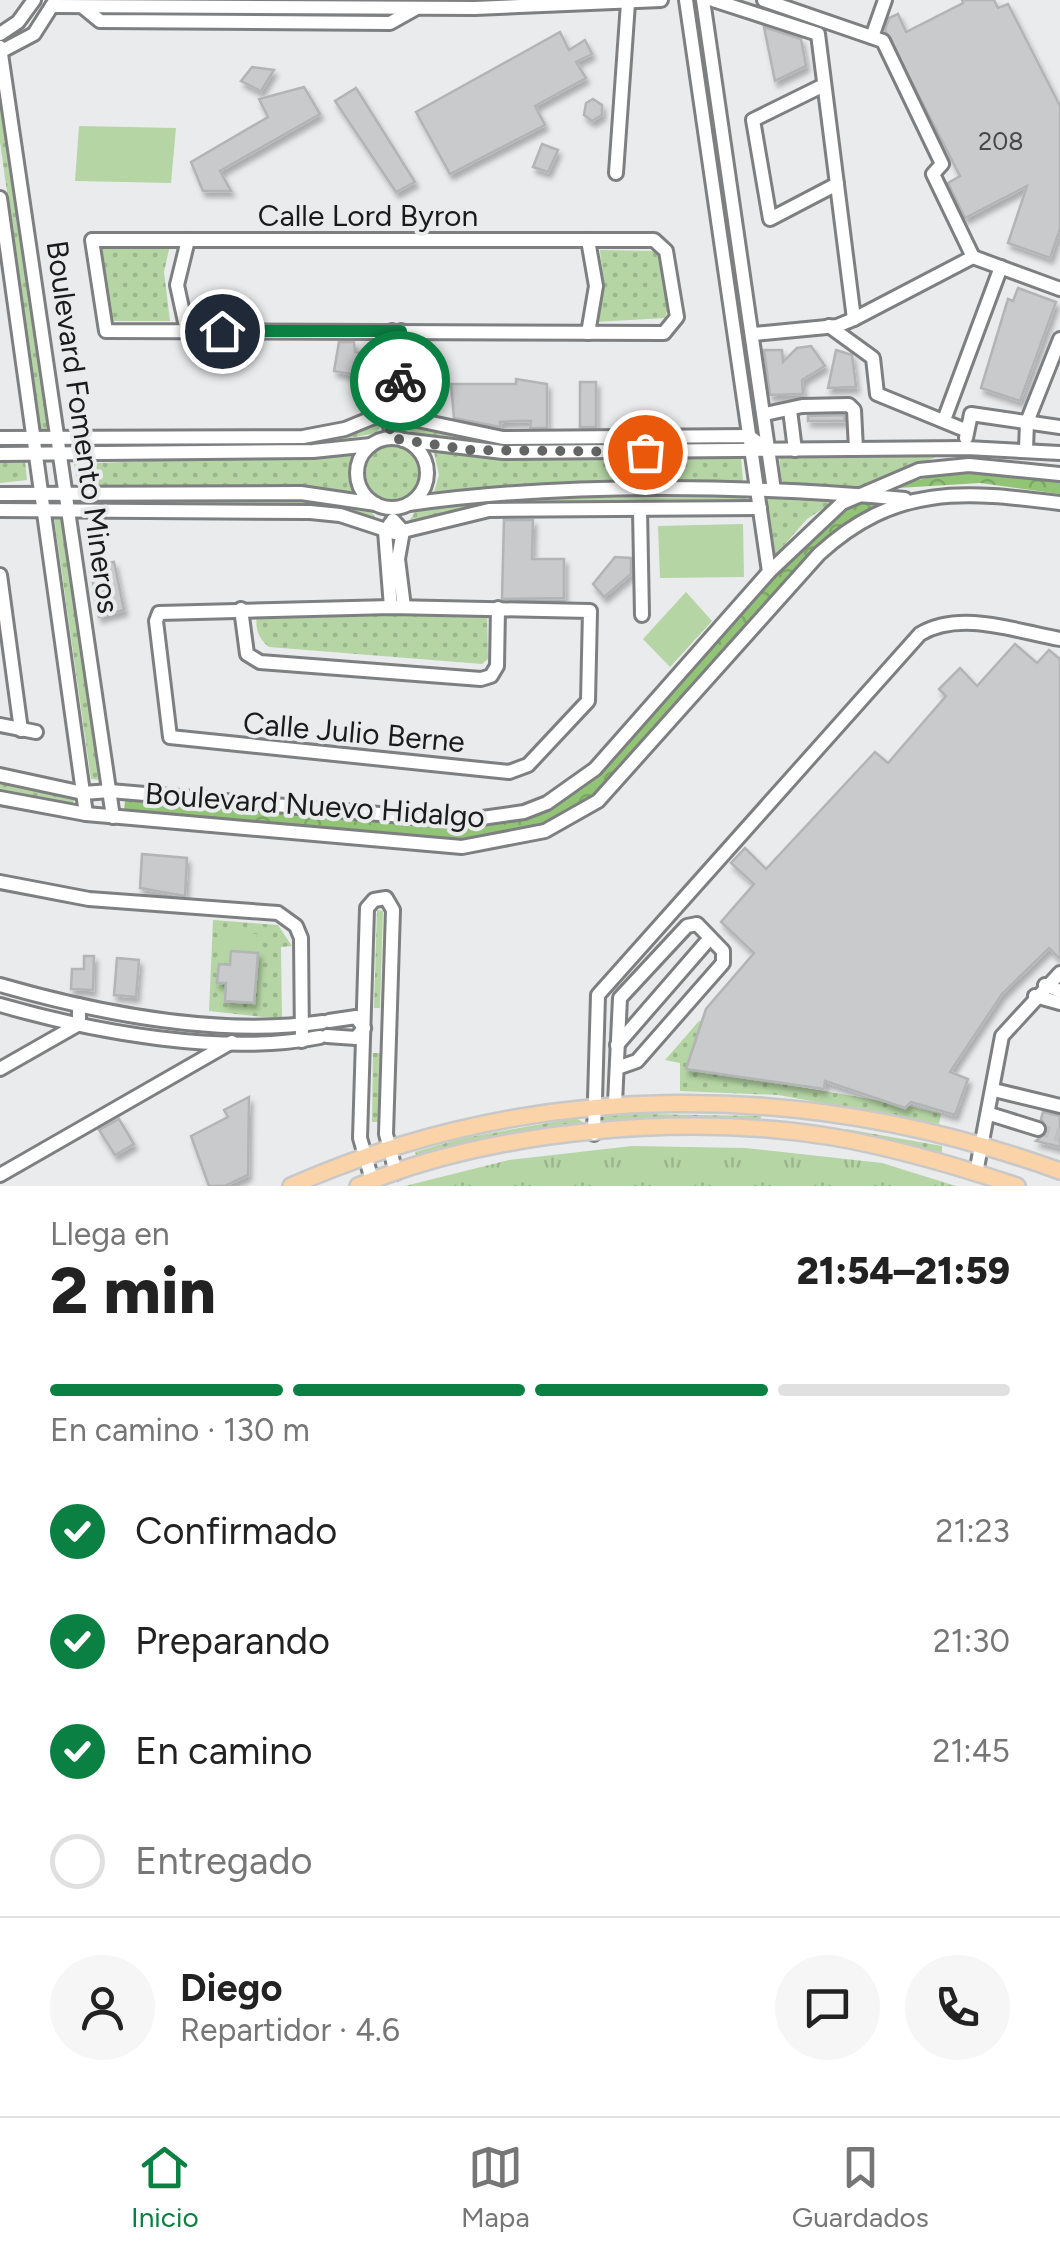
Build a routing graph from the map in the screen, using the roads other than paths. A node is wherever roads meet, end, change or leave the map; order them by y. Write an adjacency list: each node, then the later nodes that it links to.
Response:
1 (34, 0): 14 (street)
2 (660, 0): 9 (street)
3 (686, 0): 43 (street)
4 (703, 0): 32 (street)
5 (713, 0): 11 (street)
6 (764, 0): 10 (street)
7 (886, 0): 16 (street)
8 (54, 3): 9 (street); 17 (street)
9 (628, 3): 19 (street)
10 (780, 3): 12 (street); 13 (street)
11 (751, 6): 13 (street)
12 (818, 18): 15 (street); 16 (street)
13 (776, 20): 15 (street)
14 (0, 34)
15 (818, 34): 18 (street)
16 (872, 38): 24 (street)
17 (1, 50): 46 (street, Boulevard Fomento Mineros)
18 (824, 85): 20 (street); 20 (street)
19 (616, 172)
20 (837, 184): 27 (street)
21 (0, 198): 45 (street, Boulevard Fomento Mineros)
22 (188, 240): 23 (street, Calle Lord Byron); 29 (street); 29 (street, Calle Lord Byron)
23 (588, 240): 31 (street); 31 (street, Calle Lord Byron)
24 (973, 257): 25 (street); 27 (street)
25 (1000, 267): 26 (street); 38 (street)
26 (1060, 289)
27 (854, 319): 28 (street)
28 (830, 326): 32 (street); 38 (street)
29 (188, 331): 30 (street, Calle Lord Byron)
30 (396, 331): 31 (street, Calle Lord Byron); 34 (street)
31 (588, 333)
32 (754, 334): 37 (street)
33 (1060, 339): 39 (street)
34 (394, 392): 36 (street); 41 (street)
35 (790, 410): 37 (street); 50 (street); 51 (street)
36 (403, 414): 41 (street); 43 (street)
37 (764, 414): 53 (street)
38 (944, 420): 42 (street)
39 (1028, 422): 40 (street); 42 (street); 49 (street)
40 (1060, 427)
41 (392, 429): 46 (street); 47 (street); 54 (street); 71 (street)
42 (965, 430): 48 (street)
43 (750, 436): 53 (street); 54 (street)
44 (0, 438): 45 (street)
45 (34, 438): 46 (street); 57 (street, Boulevard Fomento Mineros)
46 (60, 438): 58 (street, Boulevard Fomento Mineros)
47 (371, 445): 58 (street); 70 (street)
48 (967, 448): 49 (street); 51 (street); 59 (street)
49 (1026, 449): 52 (street)
50 (795, 450): 51 (street); 53 (street)
51 (856, 450)
52 (1042, 450): 55 (street); 60 (street)
53 (769, 451): 54 (street); 63 (street)
54 (752, 452): 62 (street)
55 (1060, 453)
56 (0, 454): 57 (street)
57 (36, 454): 58 (street); 66 (street, Boulevard Fomento Mineros)
58 (62, 456): 64 (street, Boulevard Fomento Mineros)
59 (969, 465): 60 (street, Boulevard Nuevo Hidalgo); 67 (street, Boulevard Nuevo Hidalgo)
60 (1003, 466): 61 (street, Boulevard Nuevo Hidalgo)
61 (1060, 474)
62 (756, 490): 63 (street, Boulevard Nuevo Hidalgo); 71 (street, Boulevard Nuevo Hidalgo); 73 (street)
63 (774, 490): 67 (street, Boulevard Nuevo Hidalgo)
64 (67, 493): 66 (street); 70 (street); 72 (street, Boulevard Fomento Mineros)
65 (0, 494): 66 (street)
66 (42, 494): 75 (street, Boulevard Fomento Mineros)
67 (858, 495): 68 (street, Boulevard Nuevo Hidalgo); 78 (street, Boulevard Nuevo Hidalgo)
68 (913, 500): 69 (street, Boulevard Nuevo Hidalgo); 93 (street, Boulevard Nuevo Hidalgo)
69 (1060, 502)
70 (376, 504): 77 (street)
71 (409, 504): 77 (street)
72 (69, 508): 75 (street); 77 (street); 89 (street, Boulevard Fomento Mineros)
73 (760, 508): 76 (street); 78 (street)
74 (0, 510): 75 (street)
75 (44, 510): 90 (street, Boulevard Fomento Mineros)
76 (640, 510): 77 (street); 83 (street)
77 (393, 523): 80 (street)
78 (769, 572): 89 (street, Boulevard Nuevo Hidalgo)
79 (0, 575): 86 (street)
80 (397, 607): 81 (street, Calle Julio Berne); 82 (street, Calle Julio Berne)
81 (498, 608): 82 (street); 82 (street, Calle Julio Berne)
82 (241, 609)
83 (642, 615)
84 (1060, 639): 119 (street)
85 (0, 725): 86 (street)
86 (21, 730): 87 (street)
87 (36, 732)
88 (0, 775): 90 (street, Boulevard Nuevo Hidalgo)
89 (110, 791): 90 (street, Boulevard Nuevo Hidalgo); 93 (street, Boulevard Fomento Mineros)
90 (83, 793): 92 (street, Boulevard Fomento Mineros)
91 (0, 798): 92 (street, Boulevard Nuevo Hidalgo)
92 (86, 814): 93 (street, Boulevard Nuevo Hidalgo)
93 (114, 817)
94 (0, 882): 107 (street)
95 (710, 938): 103 (street); 104 (street); 111 (street)
96 (1060, 974): 98 (street)
97 (0, 985): 101 (street)
98 (1040, 990): 99 (street); 100 (street); 117 (street)
99 (1060, 991)
100 (1060, 1002)
101 (79, 1005): 105 (street); 106 (street)
102 (0, 1006): 105 (street)
103 (618, 1008): 104 (street); 114 (street)
104 (636, 1023): 111 (street); 114 (street)
105 (78, 1024): 113 (street); 116 (street)
106 (233, 1024): 107 (street); 113 (street)
107 (302, 1025): 109 (street); 112 (street)
108 (364, 1028): 109 (street); 110 (street); 110 (street); 128 (street)
109 (325, 1029): 112 (street)
110 (388, 1030): 127 (street)
111 (655, 1040): 115 (street)
112 (302, 1041): 113 (street)
113 (232, 1042): 132 (street)
114 (618, 1045): 115 (street)
115 (620, 1067): 118 (street)
116 (0, 1069)
117 (994, 1090): 120 (street); 122 (street)
118 (615, 1103): 119 (main road); 121 (main road)
119 (594, 1105): 124 (street); 127 (main road)
120 (1060, 1106)
121 (801, 1111): 125 (main road); 126 (main road)
122 (990, 1114): 123 (street); 126 (street)
123 (1038, 1129)
124 (594, 1134): 125 (main road); 130 (main road)
125 (798, 1134): 131 (main road)
126 (984, 1145): 129 (main road); 131 (street)
127 (387, 1150): 128 (main road); 130 (street)
128 (363, 1158): 133 (street); 134 (main road)
129 (1060, 1171)
130 (396, 1173): 133 (main road)
131 (976, 1173): 135 (main road)
132 (0, 1175)
133 (365, 1183)
134 (291, 1186)
135 (1018, 1186)

